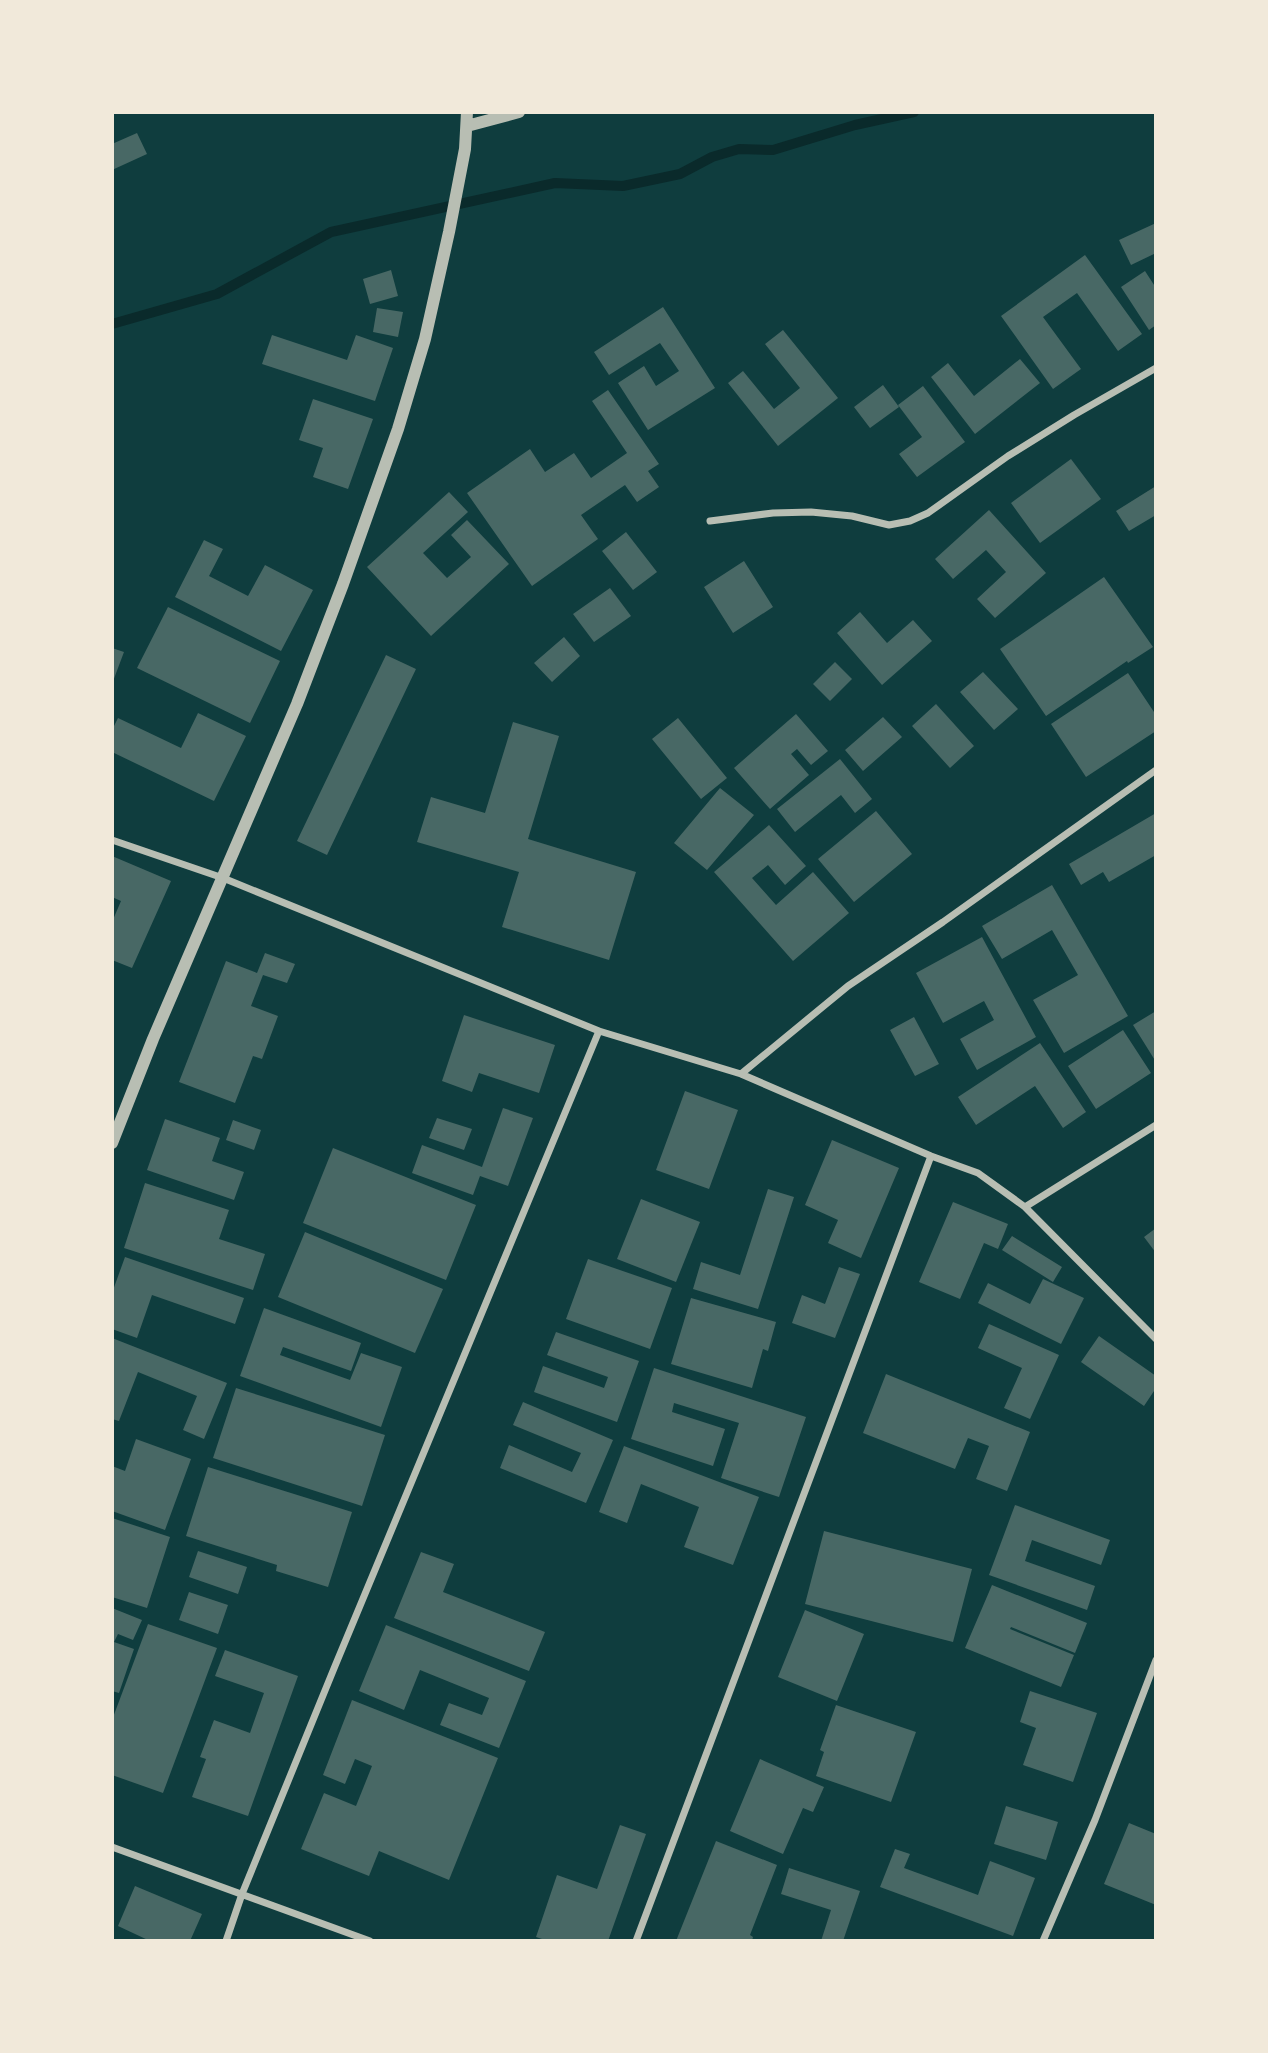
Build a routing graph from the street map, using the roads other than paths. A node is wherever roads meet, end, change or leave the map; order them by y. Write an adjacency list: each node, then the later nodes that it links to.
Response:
1 (467, 112): 3 (street)
2 (519, 112): 3 (street)
3 (467, 126): 8 (street)
4 (1156, 368): 5 (street)
5 (710, 521)
6 (1156, 770): 10 (street)
7 (112, 839): 8 (street)
8 (223, 878): 9 (street); 12 (street)
9 (599, 1031): 10 (street); 18 (street)
10 (741, 1074): 13 (street)
11 (1156, 1125): 14 (street)
12 (112, 1143)
13 (931, 1156): 14 (street); 21 (street)
14 (1025, 1207): 15 (street)
15 (1156, 1339)
16 (1156, 1660): 22 (street)
17 (112, 1847): 18 (street)
18 (242, 1894): 19 (street); 20 (street)
19 (226, 1941)
20 (370, 1941)
21 (636, 1941)
22 (1043, 1941)

